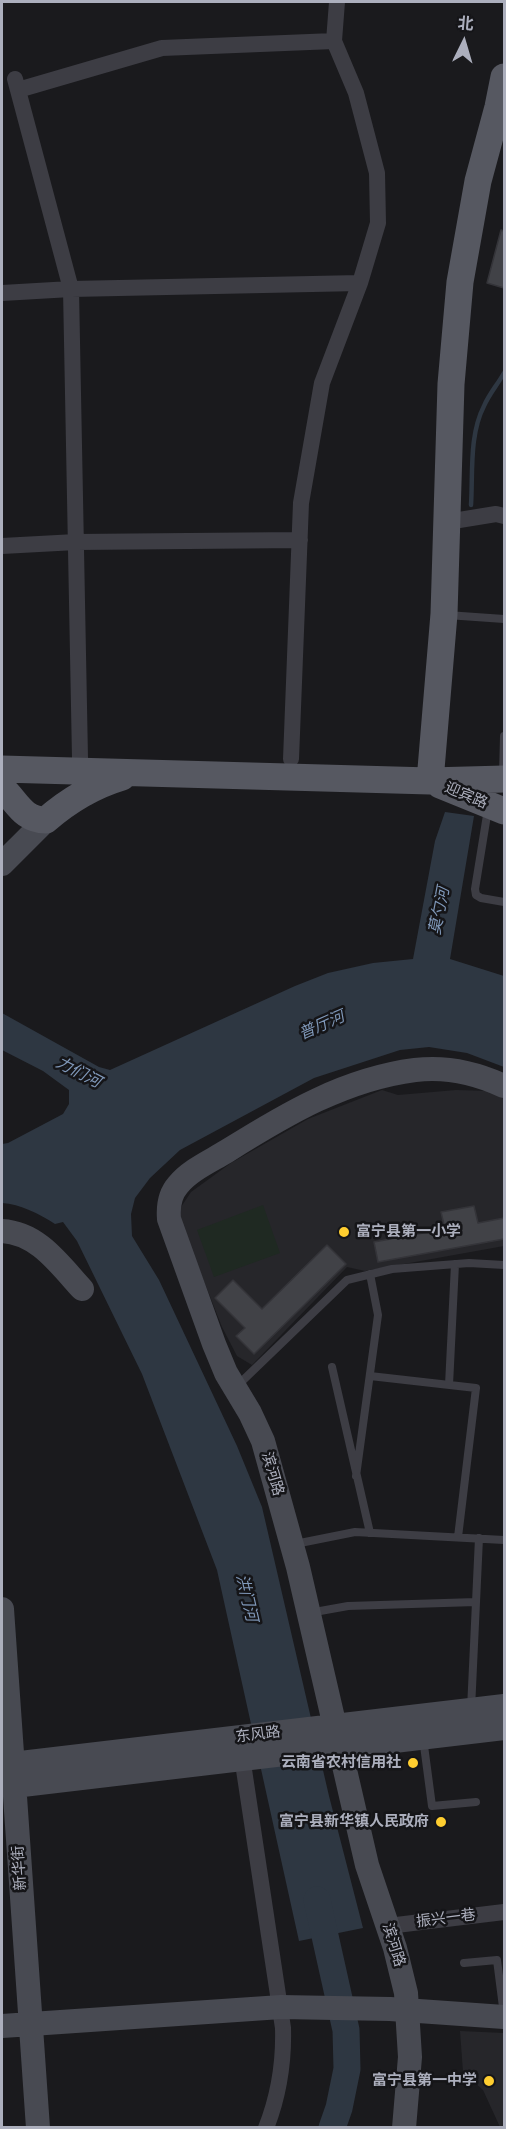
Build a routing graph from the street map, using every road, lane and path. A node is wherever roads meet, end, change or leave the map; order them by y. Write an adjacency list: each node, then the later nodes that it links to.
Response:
1 (337, 2): 2 (street)
2 (334, 41): 5 (street); 6 (street)
3 (504, 77): 4 (main road)
4 (501, 106): 9 (main road)
5 (360, 283): 6 (street); 10 (street)
6 (71, 289): 7 (street); 11 (street)
7 (2, 293)
8 (504, 515): 9 (street)
9 (447, 522): 13 (main road)
10 (300, 540): 11 (street); 16 (street)
11 (76, 542): 12 (street); 17 (street)
12 (2, 546)
13 (444, 614): 14 (lane); 21 (main road)
14 (504, 619)
15 (504, 736): 20 (lane)
16 (291, 759)
17 (71, 764): 18 (main road); 19 (main road); 23 (main road)
18 (13, 769): 22 (main road)
19 (138, 773): 21 (main road); 23 (main road)
20 (504, 779): 21 (main road, 迎宾路)
21 (430, 781): 24 (main road, 迎宾路)
22 (10, 797): 25 (main road); 26 (street)
23 (70, 801): 25 (main road)
24 (496, 808): 28 (lane)
25 (46, 820): 26 (street)
26 (21, 844): 27 (street)
27 (2, 864)
28 (504, 902)
29 (504, 1086): 38 (street, 滨河路)
30 (2, 1230): 34 (street)
31 (455, 1264): 32 (lane); 33 (lane); 37 (lane)
32 (504, 1265)
33 (370, 1274): 36 (lane); 38 (lane)
34 (82, 1289)
35 (332, 1367): 39 (lane)
36 (370, 1376): 37 (lane); 39 (lane)
37 (449, 1385): 41 (lane)
38 (235, 1389): 44 (street, 滨河路)
39 (356, 1476): 40 (lane)
40 (370, 1533): 41 (lane); 44 (lane)
41 (458, 1537): 42 (lane)
42 (479, 1538): 43 (lane); 45 (lane)
43 (504, 1539)
44 (292, 1545): 47 (street, 滨河路)
45 (476, 1602): 47 (lane); 50 (lane)
46 (2, 1609): 48 (street, 新华街)
47 (309, 1613): 52 (street, 滨河路)
48 (4, 1693): 55 (street, 新华街)
49 (504, 1706): 50 (street, 东风路)
50 (471, 1710): 52 (street, 东风路)
51 (504, 1728): 53 (street, 东风路)
52 (337, 1737): 53 (street, 东风路); 54 (street, 东风路); 58 (street, 滨河路)
53 (423, 1738): 56 (lane)
54 (241, 1748): 55 (street, 东风路); 60 (street)
55 (13, 1775): 63 (street, 新华街)
56 (476, 1802)
57 (504, 1912): 58 (street, 振兴一巷)
58 (388, 1926): 61 (street, 滨河路)
59 (464, 1963): 62 (lane)
60 (281, 2007): 61 (street); 63 (street); 66 (street)
61 (408, 2010): 62 (street); 67 (street, 滨河路)
62 (504, 2016)
63 (31, 2024): 64 (street); 65 (street, 新华街)
64 (2, 2026)
65 (38, 2127)
66 (266, 2127)
67 (404, 2127)

